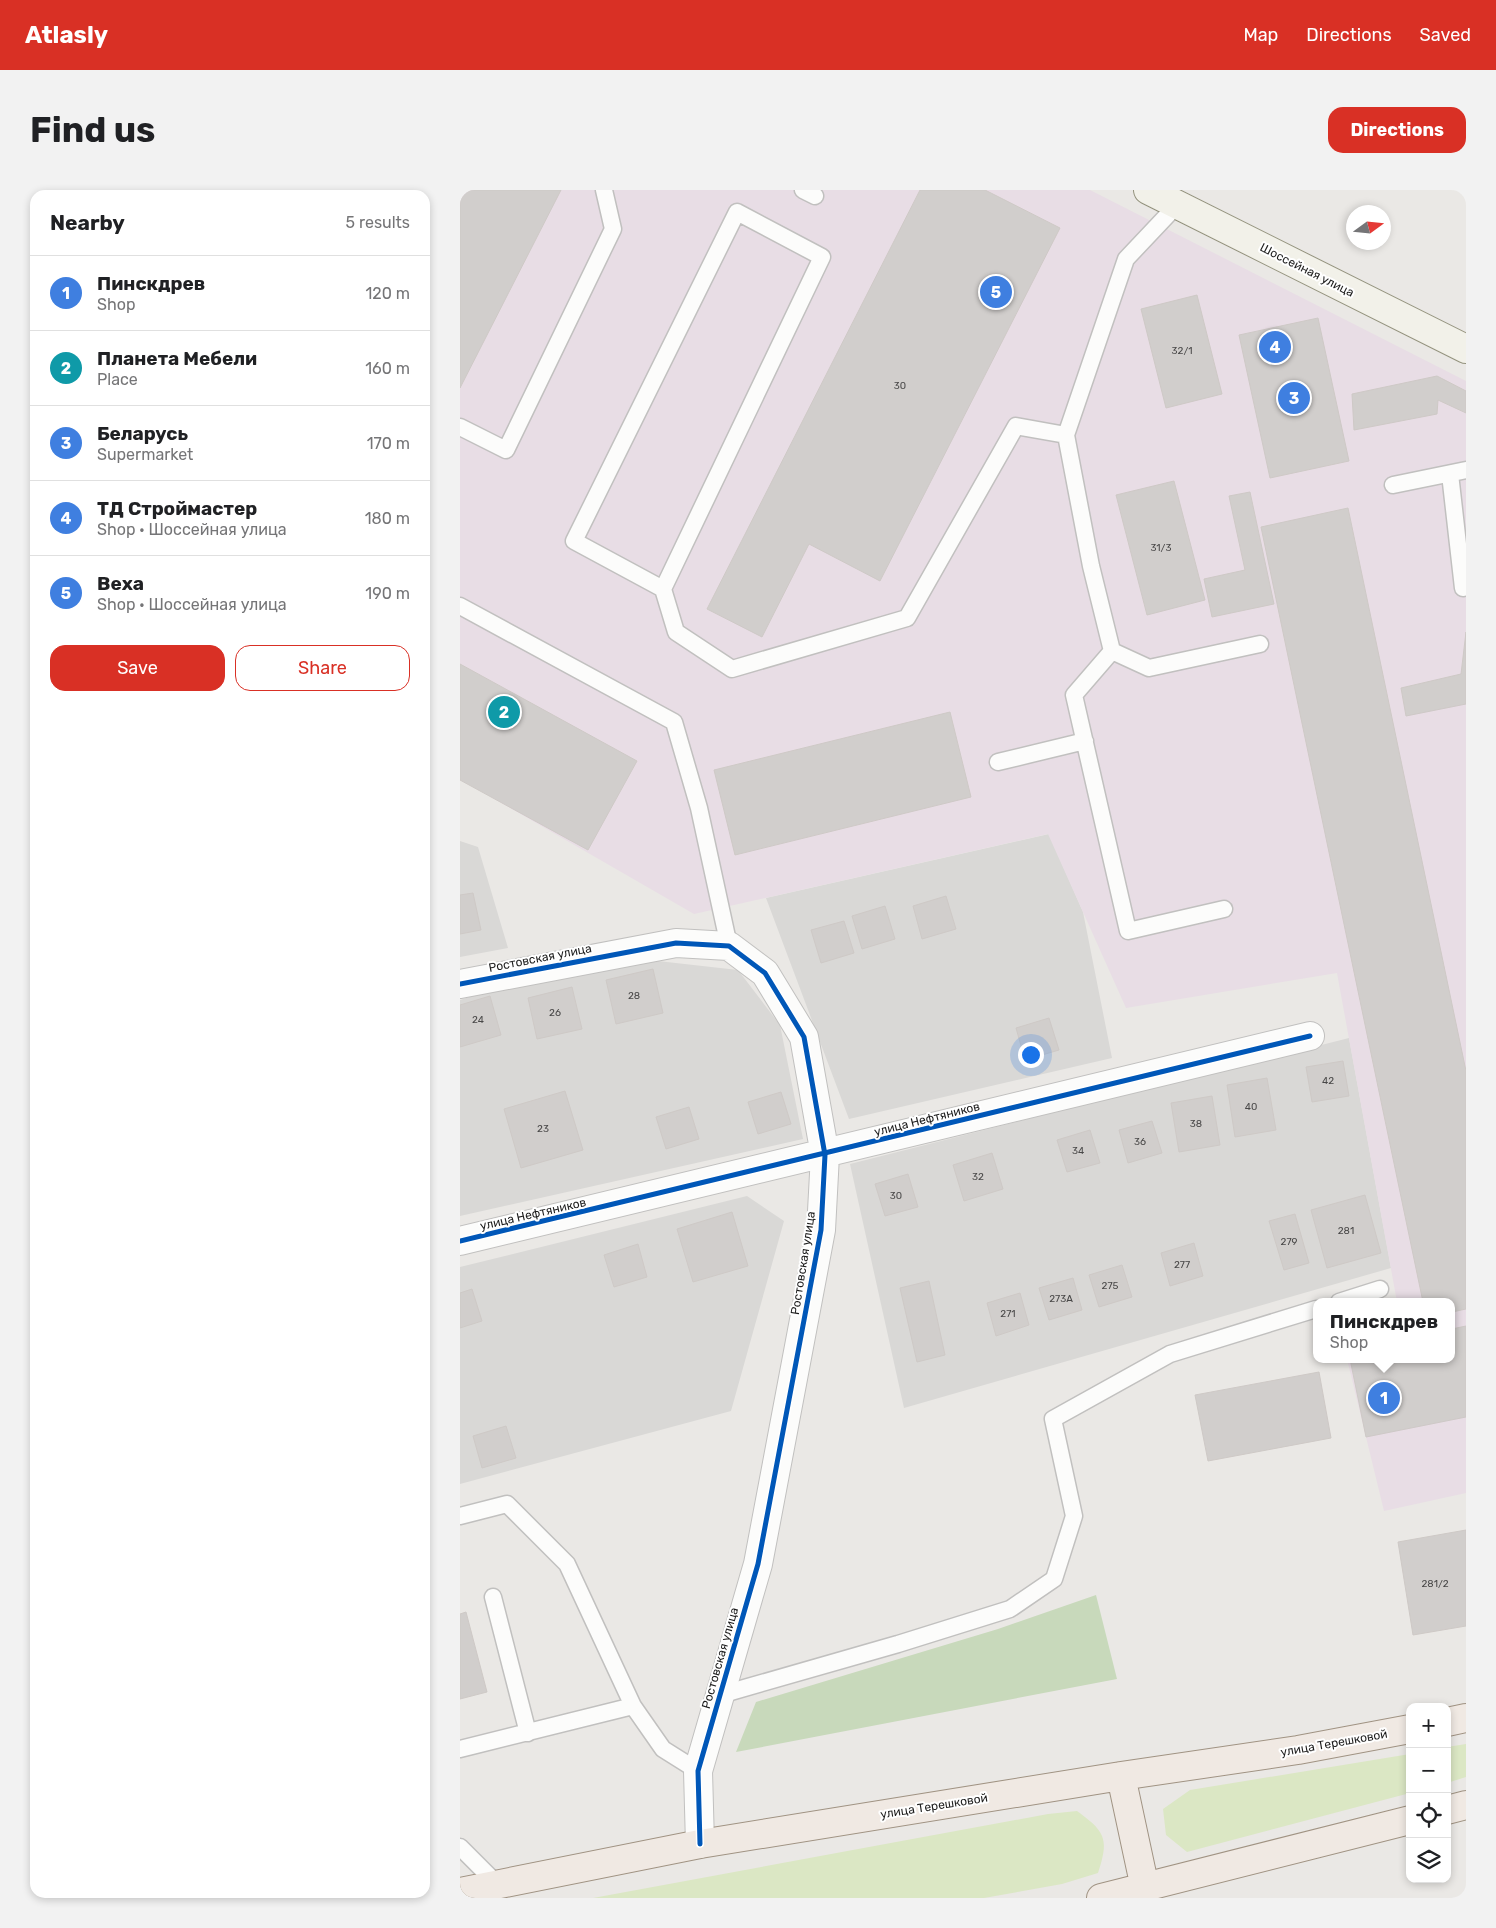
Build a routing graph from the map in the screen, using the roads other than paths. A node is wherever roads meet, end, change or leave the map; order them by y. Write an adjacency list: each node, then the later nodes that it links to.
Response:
1 (604, 190): 5 (lane)
2 (1148, 190): 3 (street, Шоссейная улица)
3 (1178, 205): 4 (street, Шоссейная улица); 6 (lane)
4 (1466, 349)
5 (460, 427)
6 (1066, 435): 10 (lane); 13 (lane)
7 (1458, 472): 8 (lane); 9 (lane)
8 (1393, 485)
9 (1463, 588)
10 (663, 589): 10 (lane)
11 (460, 606): 17 (lane)
12 (1260, 644): 13 (lane)
13 (1112, 650): 14 (lane)
14 (1085, 741): 15 (lane); 16 (lane)
15 (998, 762)
16 (1224, 909)
17 (729, 946): 18 (street, Ростовская улица); 20 (street, Ростовская улица)
18 (460, 984)
19 (1310, 1036): 20 (street, улица Нефтяников)
20 (825, 1154): 21 (street, улица Нефтяников); 27 (street, Ростовская улица)
21 (460, 1241)
22 (1380, 1289): 23 (lane)
23 (1352, 1298)
24 (1313, 1309): 27 (lane)
25 (460, 1516): 28 (lane)
26 (493, 1598): 32 (lane)
27 (720, 1695): 34 (street, Ростовская улица)
28 (633, 1706): 32 (lane); 34 (lane)
29 (1466, 1718): 30 (main road)
30 (1451, 1721)
31 (1406, 1730): 35 (main road, улица Терешковой)
32 (528, 1732): 33 (lane)
33 (460, 1749)
34 (698, 1771): 39 (street, Ростовская улица)
35 (1121, 1776): 39 (main road, улица Терешковой); 42 (main road)
36 (1466, 1805): 37 (main road)
37 (1451, 1809)
38 (1406, 1821): 42 (main road)
39 (700, 1844): 41 (main road, улица Терешковой)
40 (460, 1847): 41 (lane)
41 (497, 1884): 43 (main road, улица Терешковой)
42 (1145, 1888): 44 (main road)
43 (460, 1892)
44 (1100, 1898)

